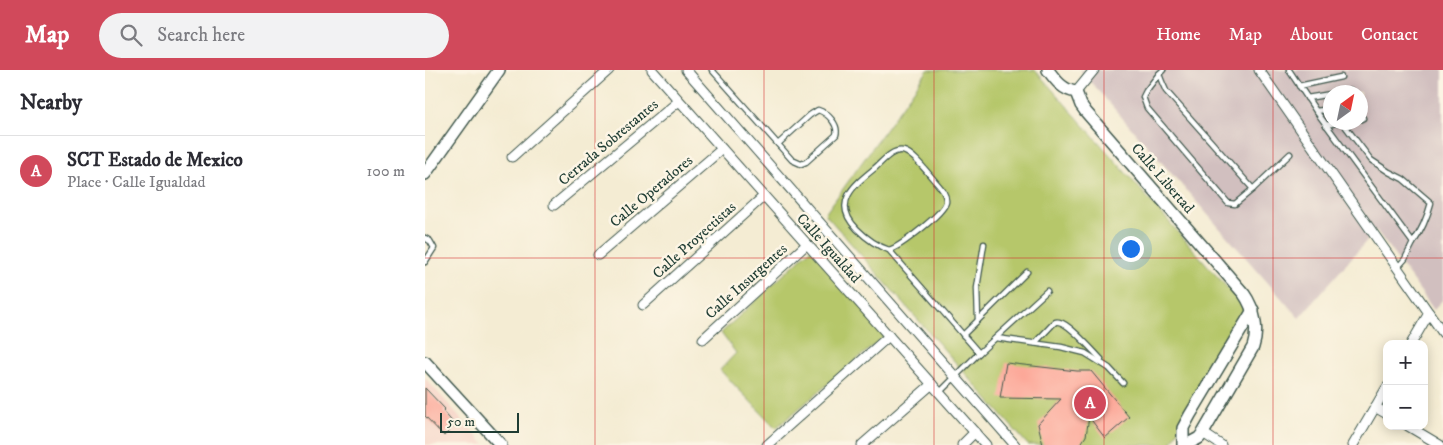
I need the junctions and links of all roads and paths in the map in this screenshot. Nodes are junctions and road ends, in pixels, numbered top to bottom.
1 (609, 70) edge
2 (651, 70) edge
3 (686, 70) edge
4 (712, 70) edge
5 (1049, 70) edge
6 (1094, 70) edge
7 (1259, 70) edge
8 (1289, 70) edge
9 (1296, 70) edge
10 (494, 72) edge
11 (1161, 72) edge
12 (1341, 77) dead end
13 (1299, 86) junction
14 (1076, 92) junction
15 (1323, 95) edge
16 (1307, 98) junction
17 (679, 101) junction
18 (1323, 110) edge
19 (1316, 111) junction
20 (1323, 121) edge
21 (1330, 130) edge
22 (1347, 130) edge
23 (778, 144) junction
24 (722, 149) junction
25 (1290, 154) dead end
26 (512, 157) dead end
27 (425, 174) edge
28 (1253, 189) junction
29 (764, 196) junction
30 (554, 205) dead end
31 (425, 238) edge
32 (1413, 243) junction
33 (807, 244) junction
34 (984, 244) dead end
35 (889, 250) junction
36 (598, 255) dead end
37 (425, 262) edge
38 (1397, 268) junction
39 (1027, 272) dead end
40 (1047, 291) dead end
41 (643, 305) dead end
42 (1253, 310) junction
43 (1429, 313) junction
44 (978, 320) junction
45 (1443, 333) edge
46 (963, 335) junction
47 (889, 336) junction
48 (996, 338) junction
49 (703, 339) dead end
50 (1413, 340) edge
51 (1035, 344) junction
52 (979, 353) junction
53 (425, 362) edge
54 (1109, 368) junction
55 (955, 377) junction
56 (1123, 383) dead end
57 (932, 384) junction
58 (940, 392) junction
59 (1383, 394) edge
60 (1375, 408) junction
61 (1383, 412) edge
62 (1415, 430) edge
63 (975, 432) junction
64 (1203, 432) junction
65 (501, 445) edge
66 (767, 445) edge
67 (862, 445) edge
68 (961, 445) edge
69 (987, 445) edge
70 (1015, 445) edge
71 (1184, 445) edge
72 (1221, 445) edge
73 (1353, 445) edge
74 (1440, 445) edge

1 - 26 street
2 - 17 street, Calle Igualdad
3 - 55 street, Calle Igualdad
4 - 23 lane
5 - 14 main road, Calle Libertad
6 - 14 street
7 - 38 street
8 - 9 lane
8 - 13 lane
10 - 27 main road
11 - 28 lane
11 - 28 lane
12 - 13 lane
13 - 16 lane
14 - 42 main road, Calle Libertad
15 - 16 lane
16 - 19 lane
17 - 24 street, Calle Igualdad
17 - 30 street, Cerrada Sobrestantes
18 - 19 lane
19 - 20 lane
21 - 32 lane
22 - 32 lane
23 - 23 lane
24 - 29 street, Calle Igualdad
24 - 36 street, Calle Operadores
25 - 28 lane
29 - 33 street, Calle Igualdad
29 - 41 street, Calle Proyectistas
31 - 37 lane
32 - 38 lane
33 - 47 street, Calle Igualdad
33 - 49 street, Calle Insurgentes
34 - 44 lane
35 - 35 lane
35 - 46 lane
38 - 43 street
39 - 44 lane
40 - 48 lane
42 - 64 main road, Calle Libertad
42 - 71 main road, Calle Libertad
43 - 45 street
43 - 50 street
44 - 46 lane
46 - 52 lane
47 - 57 street, Calle Igualdad
47 - 66 street
48 - 51 lane
48 - 52 lane
51 - 54 lane
51 - 54 lane
52 - 55 lane
53 - 65 main road
54 - 56 lane
55 - 58 lane
55 - 70 street, Calle Igualdad
57 - 58 street, Calle Igualdad
57 - 67 street
58 - 63 street, Calle Igualdad
59 - 60 street
60 - 61 street
60 - 73 street
62 - 74 street
63 - 68 street
63 - 69 street, Calle Igualdad
64 - 71 main road, Calle Libertad
64 - 72 street

